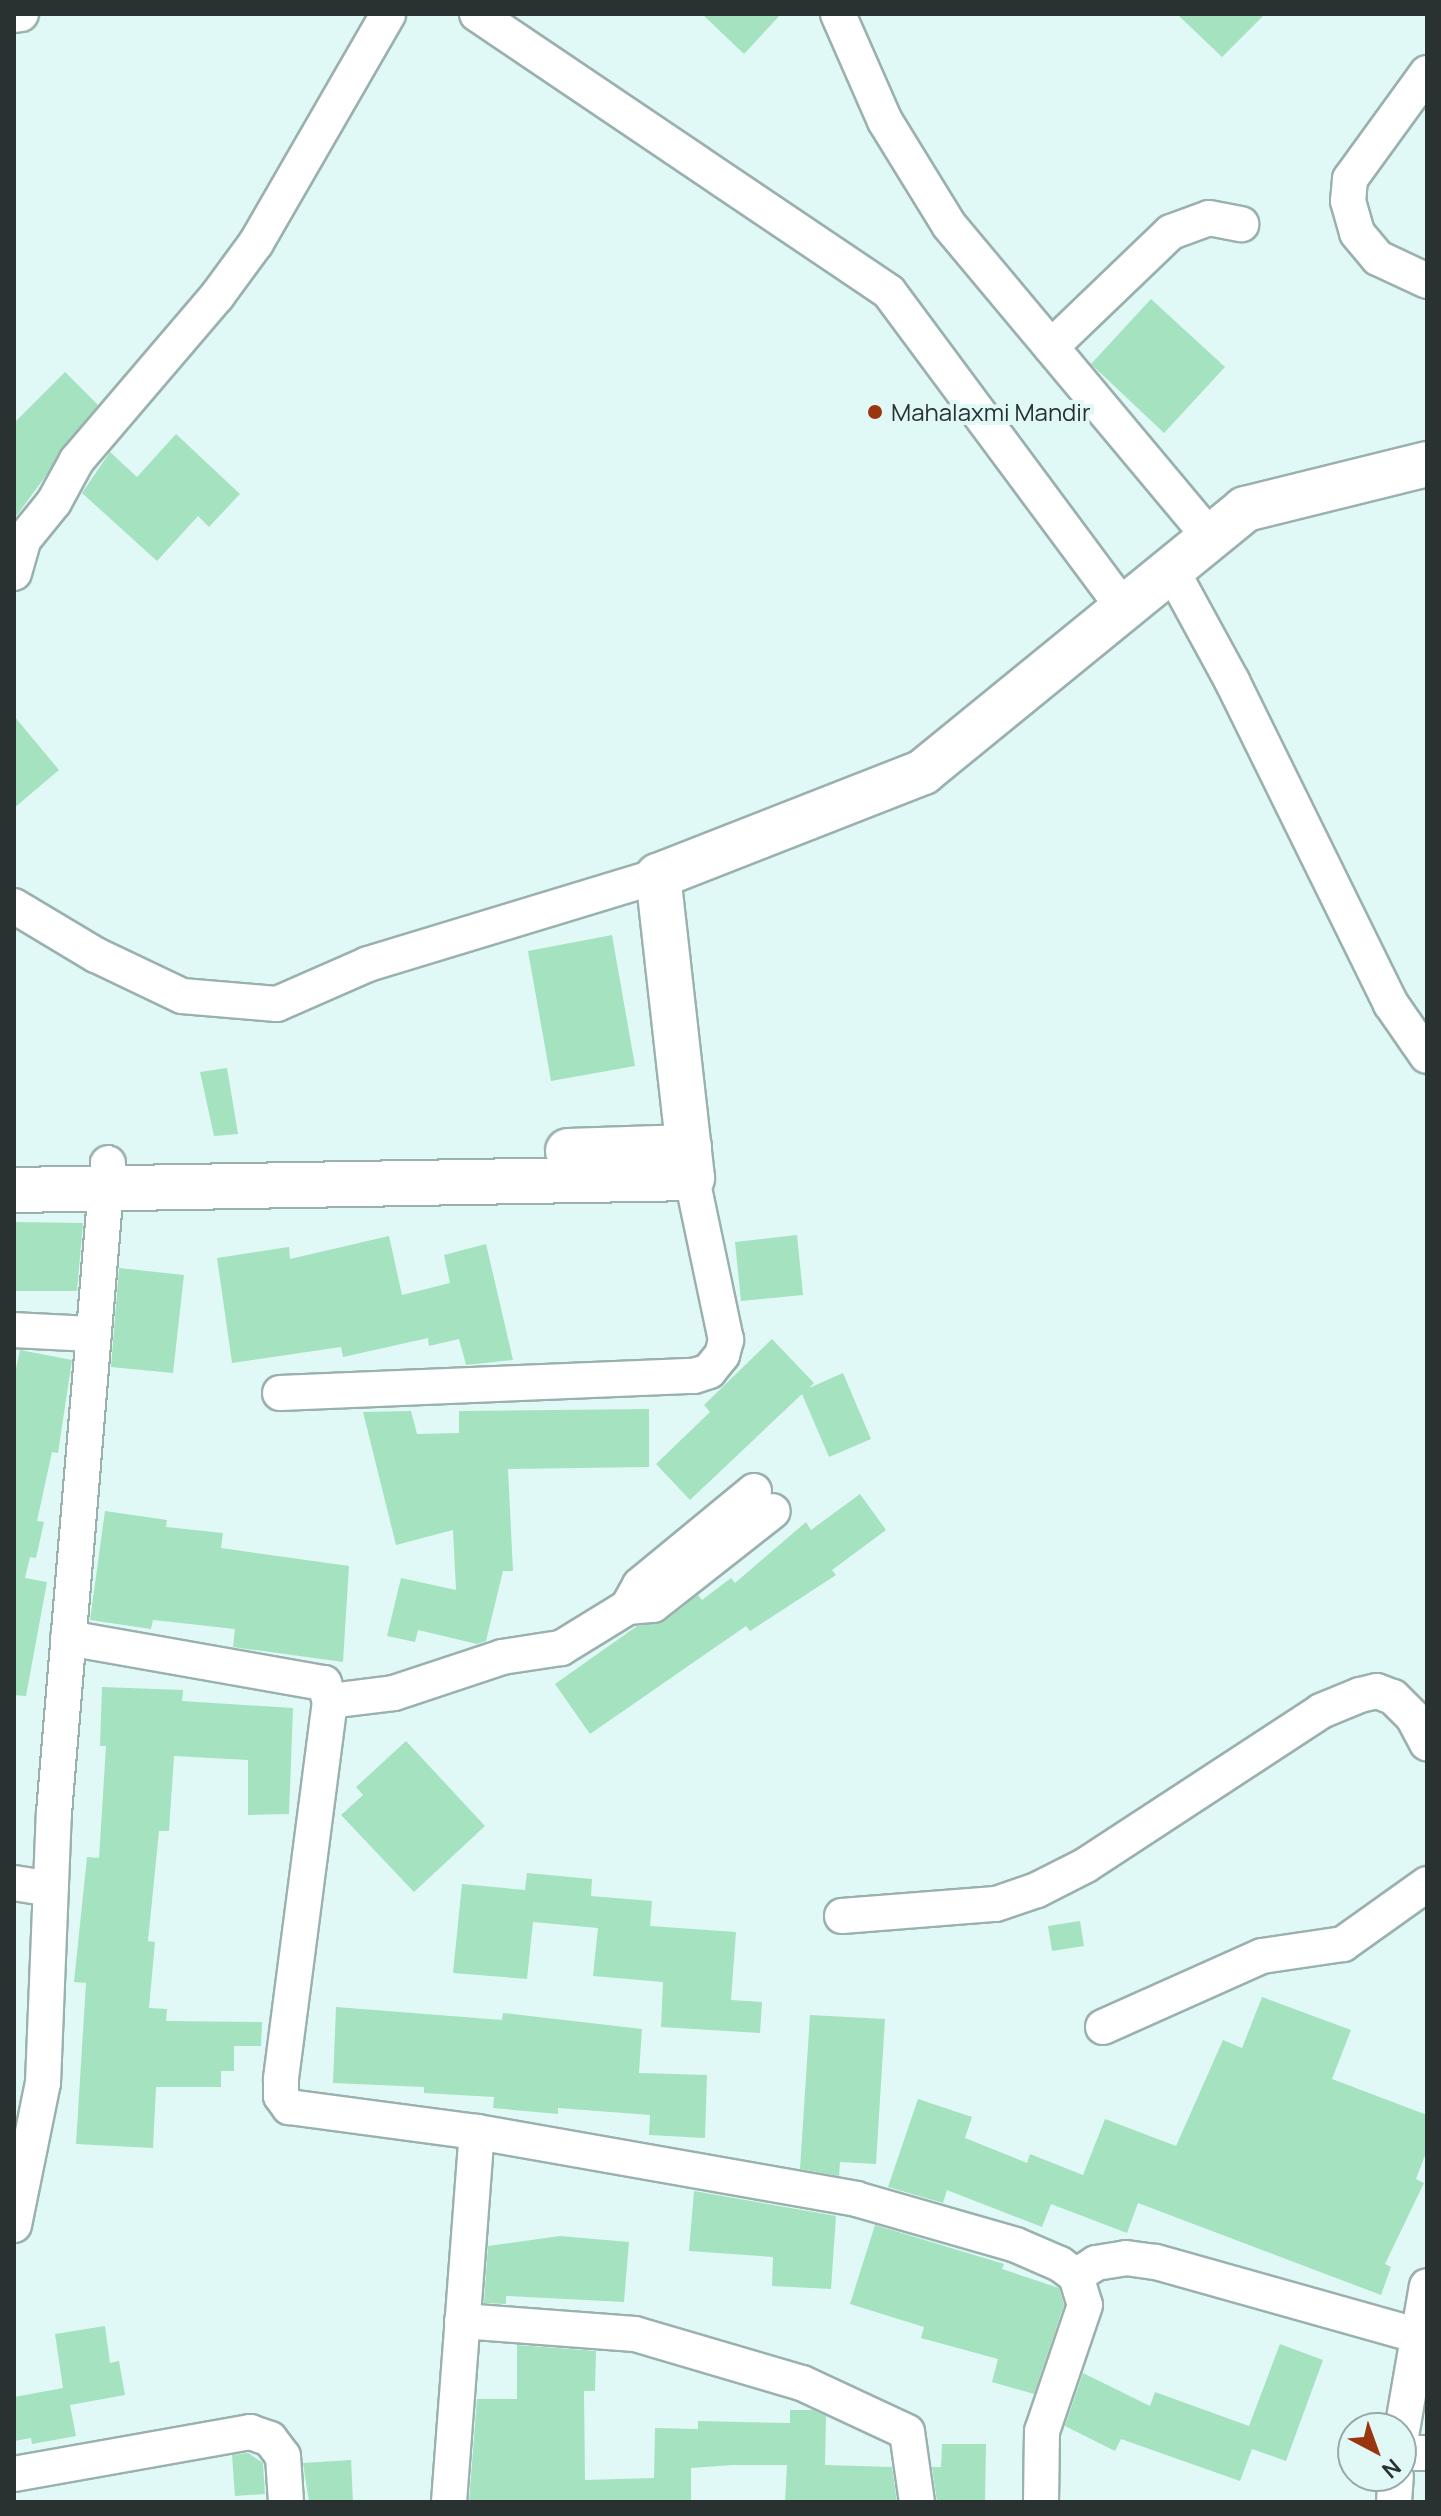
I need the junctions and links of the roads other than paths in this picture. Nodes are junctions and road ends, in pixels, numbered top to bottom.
1 (21, 14) edge
2 (388, 14) edge
3 (477, 14) edge
4 (838, 14) edge
5 (14, 15) edge
6 (1427, 73) edge
7 (1241, 224) dead end
8 (1427, 281) edge
9 (1051, 347) junction
10 (1427, 464) edge
11 (1210, 537) junction
12 (1171, 569) junction
13 (14, 573) edge
14 (1124, 608) junction
15 (658, 876) junction
16 (14, 906) edge
17 (1427, 1056) edge
18 (690, 1162) junction
19 (14, 1165) edge
20 (107, 1177) junction
21 (14, 1190) edge
22 (14, 1330) edge
23 (94, 1334) junction
24 (280, 1393) dead end
25 (763, 1501) dead end
26 (68, 1638) junction
27 (330, 1701) junction
28 (1427, 1743) edge
29 (14, 1883) edge
30 (1427, 1884) edge
31 (51, 1889) junction
32 (842, 1916) dead end
33 (1103, 2027) dead end
34 (477, 2132) junction
35 (14, 2225) edge
36 (1076, 2276) junction
37 (1427, 2286) edge
38 (462, 2321) junction
39 (1415, 2335) junction
40 (1404, 2412) edge
41 (14, 2474) edge
42 (286, 2502) edge
43 (449, 2502) edge
44 (917, 2502) edge
45 (1041, 2502) edge

1 - 5 street
2 - 13 street
3 - 14 street
4 - 9 street
6 - 8 street
7 - 9 street
9 - 11 street
10 - 11 street
11 - 12 street
12 - 14 street
12 - 17 street
14 - 15 street
15 - 16 street
15 - 18 street
18 - 20 street
18 - 24 street
19 - 20 street
20 - 21 street
20 - 23 street
22 - 23 street
23 - 26 street
25 - 27 street
26 - 27 street
26 - 31 street
27 - 34 street
28 - 32 street
29 - 31 street
30 - 33 street
31 - 35 street
34 - 36 street
34 - 38 street
36 - 39 street
36 - 45 street
37 - 39 street
38 - 43 street
38 - 44 street
39 - 40 street
41 - 42 street

